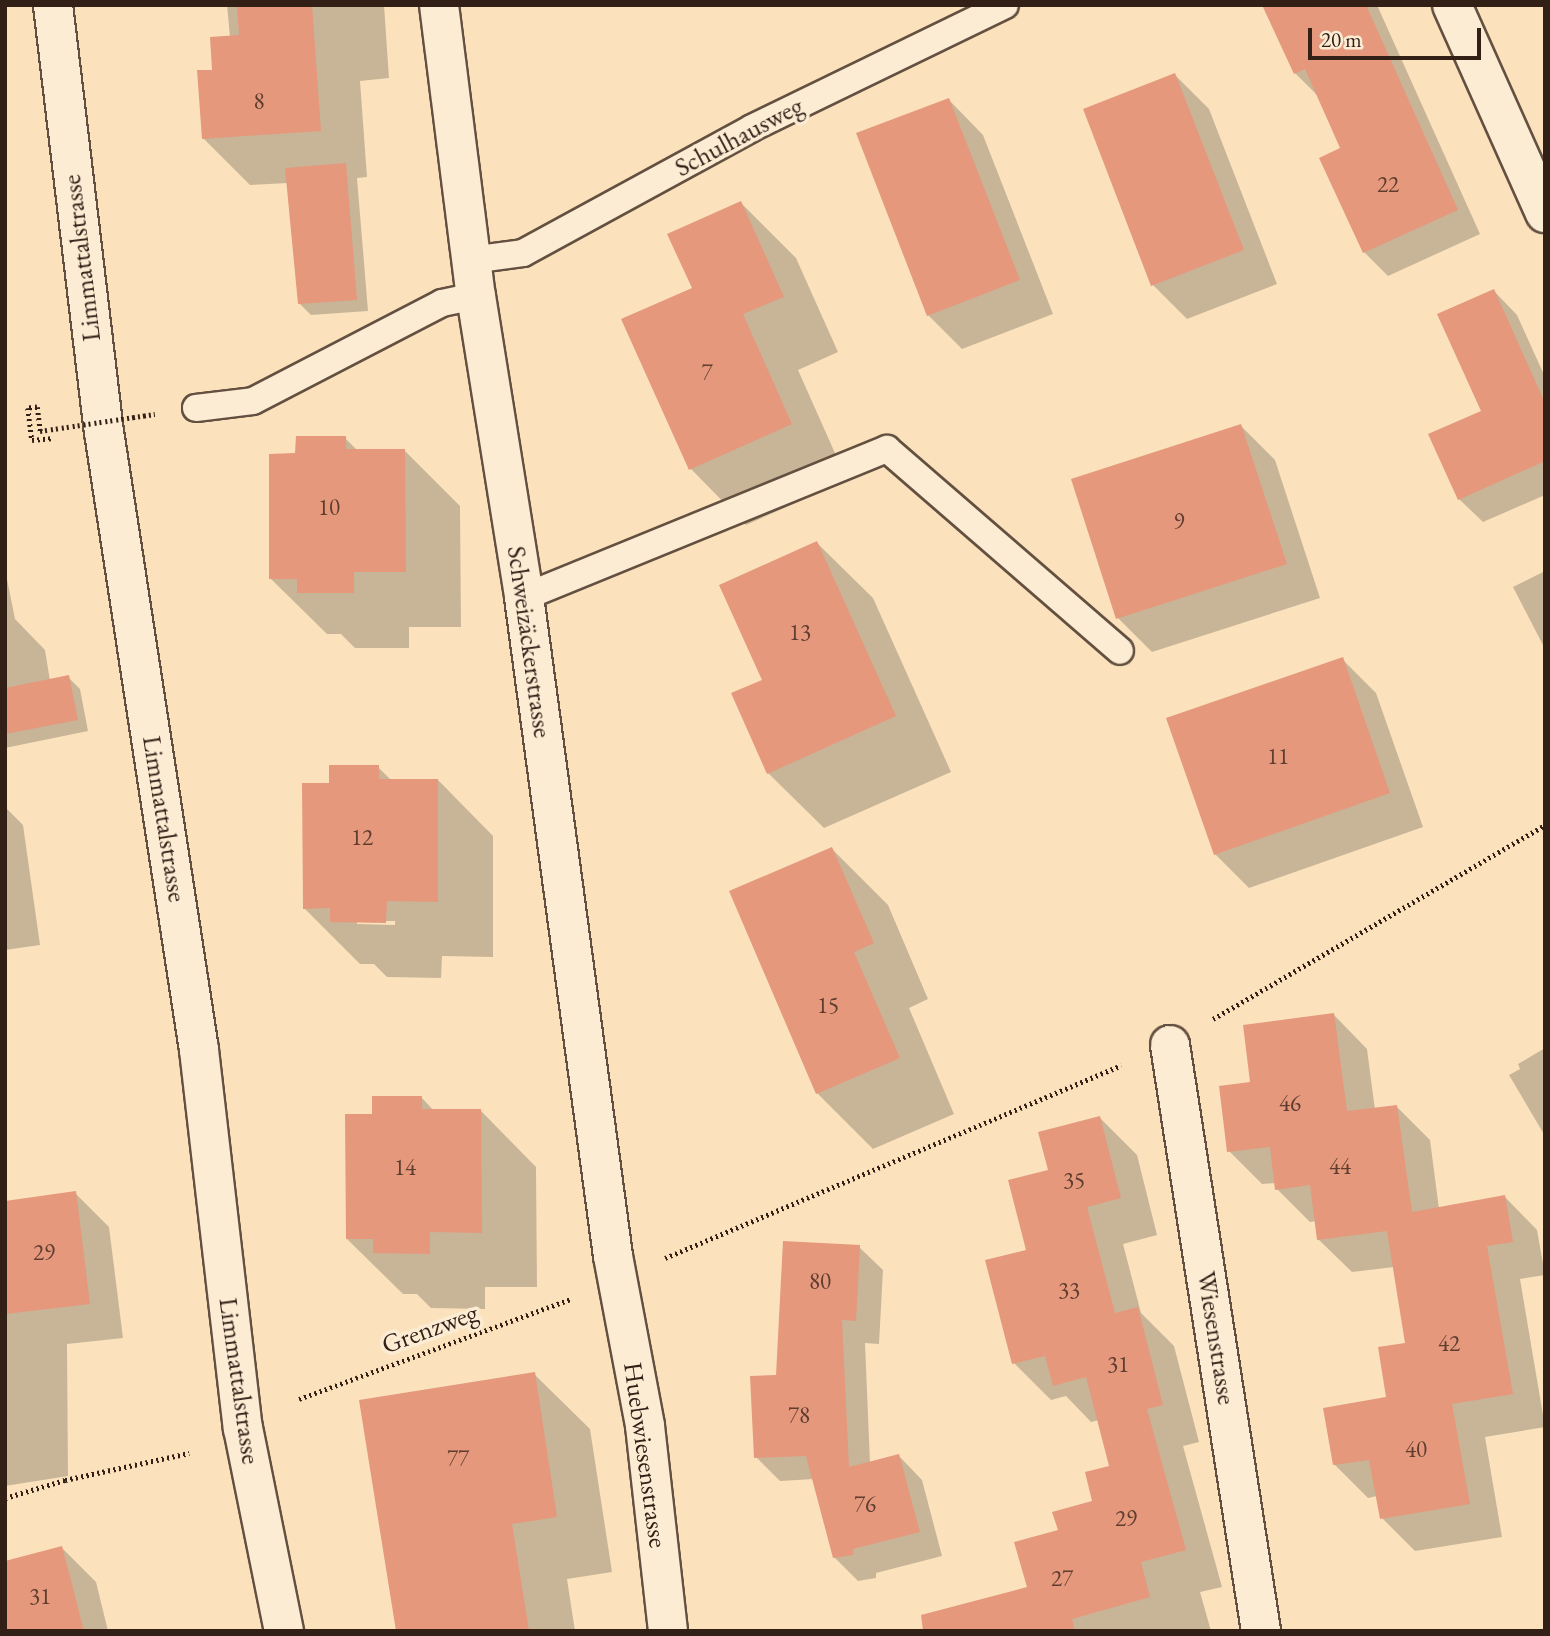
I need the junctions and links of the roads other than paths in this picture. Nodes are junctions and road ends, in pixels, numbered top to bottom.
1 (53, 5) edge
2 (439, 5) edge
3 (1005, 5) edge
4 (1452, 5) edge
5 (1545, 213) edge
6 (473, 278) junction
7 (196, 408) dead end
8 (524, 597) junction
9 (1120, 652) dead end
10 (1170, 1045) dead end
11 (617, 1279) joint
12 (284, 1631) edge
13 (668, 1631) edge
14 (1261, 1631) edge

1 - 12 street, Limmattalstrasse
2 - 6 street, Schweizäckerstrasse
3 - 6 lane, Schulhausweg
4 - 5 street
6 - 7 lane, Schulhausweg
6 - 8 street, Schweizäckerstrasse
8 - 9 lane
8 - 11 street, Schweizäckerstrasse
10 - 14 street, Wiesenstrasse
11 - 13 street, Huebwiesenstrasse

